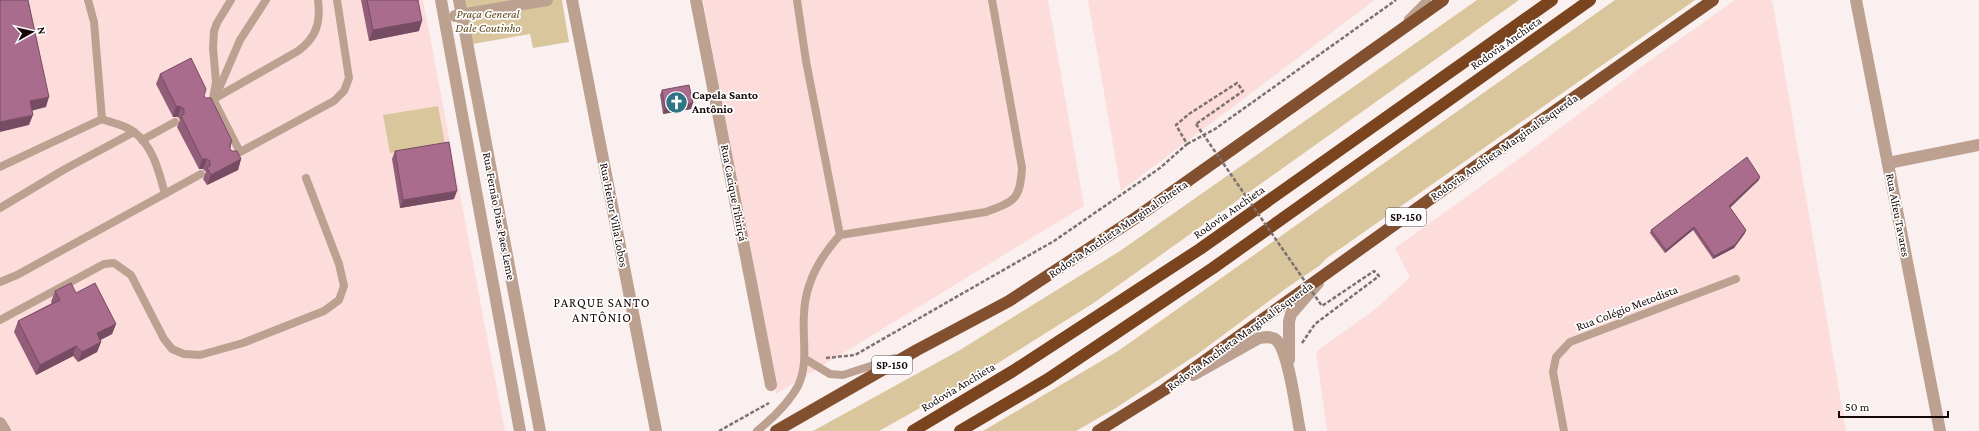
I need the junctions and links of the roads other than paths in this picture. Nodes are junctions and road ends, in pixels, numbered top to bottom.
1 (88, 0) edge
2 (231, 0) edge
3 (266, 0) edge
4 (318, 0) edge
5 (337, 0) edge
6 (441, 0) edge
7 (459, 0) edge
8 (547, 0) edge
9 (572, 0) edge
10 (696, 0) edge
11 (797, 0) edge
12 (992, 0) edge
13 (1427, 0) edge
14 (1443, 0) edge
15 (1552, 0) edge
16 (1590, 0) edge
17 (1714, 0) edge
18 (1856, 0) edge
19 (462, 15) junction
20 (444, 18) junction
21 (1390, 38) junction
22 (213, 99) junction
23 (204, 104) edge
24 (102, 119) junction
25 (175, 122) dead end
26 (134, 132) junction
27 (142, 140) junction
28 (1979, 145) edge
29 (240, 152) junction
30 (231, 157) edge
31 (1888, 163) junction
32 (0, 167) edge
33 (201, 174) dead end
34 (306, 178) dead end
35 (165, 194) junction
36 (0, 208) edge
37 (840, 235) junction
38 (1331, 270) junction
39 (1736, 279) dead end
40 (0, 282) edge
41 (0, 320) edge
42 (917, 350) junction
43 (805, 359) junction
44 (1288, 369) junction
45 (771, 385) dead end
46 (1164, 390) junction
47 (0, 423) edge
48 (5, 431) edge
49 (520, 431) edge
50 (540, 431) edge
51 (656, 431) edge
52 (757, 431) edge
53 (776, 431) edge
54 (913, 431) edge
55 (960, 431) edge
56 (1098, 431) edge
57 (1300, 431) edge
58 (1564, 431) edge
59 (1940, 431) edge

1 - 24 lane
2 - 22 lane
3 - 22 lane
4 - 22 lane
5 - 29 lane
6 - 20 street, Rua Fernão Dias Paes Leme
7 - 19 street, Rua Fernão Dias Paes Leme
8 - 19 street
9 - 51 street, Rua Heitor Villa Lobos
10 - 45 street, Rua Cacique Tibiriçá
11 - 37 lane
12 - 37 lane
13 - 21 lane
14 - 21 highway, Rodovia Anchieta Marginal Direita / SP-150
15 - 54 highway, Rodovia Anchieta
16 - 55 highway, Rodovia Anchieta
17 - 38 highway, Rodovia Anchieta Marginal Esquerda / SP-150
18 - 31 street, Rua Alfeu Tavares
19 - 20 street
19 - 50 street, Rua Fernão Dias Paes Leme
20 - 49 street, Rua Fernão Dias Paes Leme
21 - 42 highway, Rodovia Anchieta Marginal Direita / SP-150
22 - 23 lane
22 - 29 lane
24 - 26 lane
24 - 32 lane
25 - 27 lane
26 - 27 lane
26 - 36 lane
27 - 35 lane
28 - 31 street
29 - 30 lane
31 - 59 street, Rua Alfeu Tavares
33 - 35 lane
34 - 41 lane
35 - 40 lane
37 - 43 lane
38 - 44 street
38 - 46 highway, Rodovia Anchieta Marginal Esquerda / SP-150
39 - 58 lane, Rua Colégio Metodista
42 - 43 lane
42 - 53 highway, Rodovia Anchieta Marginal Direita / SP-150
43 - 52 lane
44 - 46 street
44 - 57 street
46 - 56 highway, Rodovia Anchieta Marginal Esquerda / SP-150
47 - 48 street

